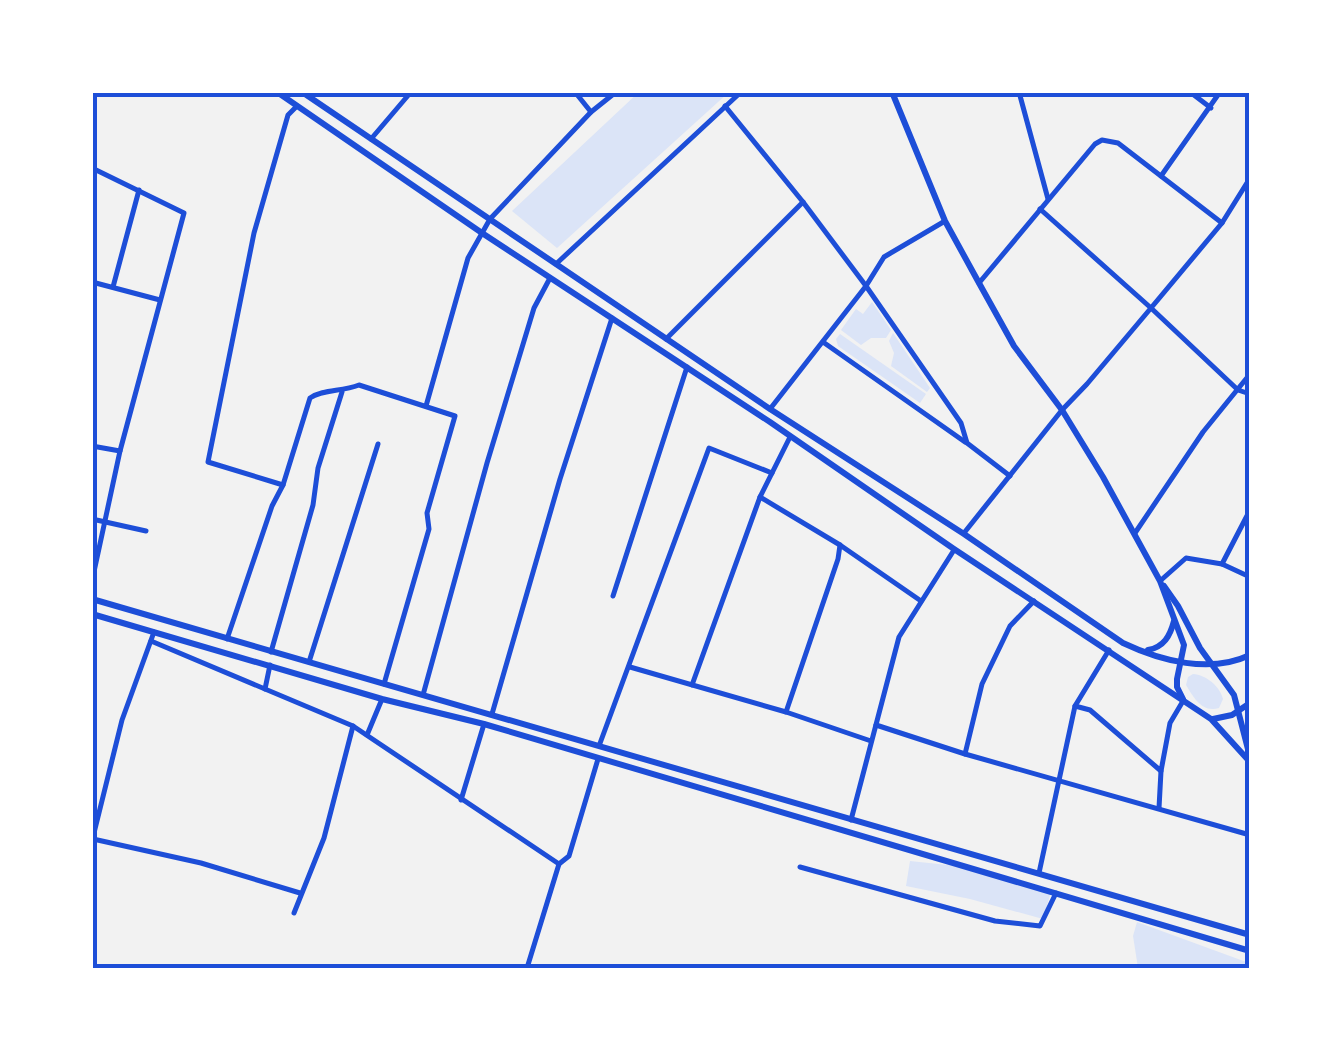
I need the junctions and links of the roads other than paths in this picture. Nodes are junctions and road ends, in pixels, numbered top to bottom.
1 (277, 92) edge
2 (302, 92) edge
3 (411, 92) edge
4 (575, 92) edge
5 (616, 92) edge
6 (741, 92) edge
7 (892, 92) edge
8 (1019, 92) edge
9 (1190, 92) edge
10 (1220, 92) edge
11 (297, 106) junction
12 (724, 106) junction
13 (1210, 108) junction
14 (591, 112) junction
15 (370, 138) junction
16 (92, 168) edge
17 (1161, 176) junction
18 (1250, 178) edge
19 (138, 190) junction
20 (1048, 199) junction
21 (803, 202) junction
22 (1040, 209) junction
23 (490, 219) junction
24 (945, 221) junction
25 (1222, 223) junction
26 (482, 233) junction
27 (556, 264) junction
28 (551, 277) junction
29 (92, 282) edge
30 (979, 284) junction
31 (866, 286) junction
32 (113, 287) junction
33 (160, 300) junction
34 (1151, 308) junction
35 (612, 318) junction
36 (666, 339) junction
37 (823, 342) junction
38 (687, 367) junction
39 (1250, 374) edge
40 (1238, 390) junction
41 (342, 392) junction
42 (1250, 394) edge
43 (426, 406) junction
44 (770, 409) junction
45 (1062, 410) junction
46 (791, 436) junction
47 (968, 443) junction
48 (378, 444) dead end
49 (92, 446) edge
50 (120, 451) junction
51 (772, 473) junction
52 (1010, 476) junction
53 (283, 485) junction
54 (760, 497) junction
55 (1250, 510) edge
56 (92, 519) edge
57 (106, 522) junction
58 (146, 531) dead end
59 (1135, 532) junction
60 (964, 534) junction
61 (840, 546) junction
62 (954, 549) junction
63 (1222, 564) junction
64 (1250, 577) edge
65 (92, 581) edge
66 (1160, 581) junction
67 (613, 596) dead end
68 (92, 599) edge
69 (920, 601) junction
70 (1034, 601) junction
71 (93, 616) edge
72 (1174, 620) junction
73 (153, 636) junction
74 (227, 639) junction
75 (1109, 650) junction
76 (271, 652) junction
77 (1142, 652) junction
78 (1250, 655) edge
79 (310, 662) junction
80 (1182, 662) junction
81 (270, 664) junction
82 (1211, 664) junction
83 (629, 666) junction
84 (384, 684) junction
85 (692, 685) junction
86 (265, 689) junction
87 (424, 695) junction
88 (382, 699) junction
89 (1184, 701) junction
90 (1250, 703) edge
91 (1074, 706) junction
92 (786, 712) junction
93 (1239, 712) junction
94 (492, 714) junction
95 (1250, 718) edge
96 (1211, 719) junction
97 (484, 724) junction
98 (876, 725) junction
99 (353, 726) junction
100 (367, 735) junction
101 (870, 741) junction
102 (599, 746) junction
103 (965, 754) junction
104 (598, 759) junction
105 (1250, 759) edge
106 (1161, 771) junction
107 (1058, 781) junction
108 (460, 800) junction
109 (1158, 808) junction
110 (850, 820) junction
111 (845, 832) junction
112 (1250, 835) edge
113 (93, 840) edge
114 (559, 864) junction
115 (800, 867) dead end
116 (1038, 874) junction
117 (300, 893) junction
118 (1056, 893) junction
119 (294, 913) dead end
120 (1250, 936) edge
121 (1250, 950) edge
122 (527, 968) edge

1 - 11 street
2 - 15 street
3 - 15 street
4 - 14 street
5 - 14 street
6 - 12 street
7 - 24 street
8 - 20 street
9 - 13 street
10 - 13 street
11 - 26 street
11 - 53 street
12 - 21 street
12 - 27 street
13 - 17 street
14 - 23 street
15 - 23 street
16 - 19 street
17 - 20 street
17 - 25 street
18 - 25 street
19 - 32 street
19 - 33 street
20 - 22 street
21 - 31 street
21 - 36 street
22 - 30 street
22 - 34 street
23 - 26 street
23 - 27 street
24 - 30 street
24 - 31 street
25 - 34 street
26 - 28 street
26 - 43 street
27 - 36 street
28 - 35 street
28 - 87 street
29 - 32 street
30 - 45 street
31 - 37 street
31 - 47 street
32 - 33 street
33 - 50 street
34 - 40 street
34 - 45 street
35 - 38 street
35 - 94 street
36 - 44 street
37 - 44 street
37 - 47 street
38 - 46 street
38 - 67 street
39 - 40 street
40 - 42 street
40 - 59 street
41 - 43 street
41 - 53 street
41 - 76 street
43 - 84 street
44 - 60 street
45 - 52 street
45 - 59 street
46 - 51 street
46 - 62 street
47 - 52 street
48 - 79 street
49 - 50 street
50 - 57 street
51 - 54 street
51 - 83 street
52 - 60 street
53 - 74 street
54 - 61 street
54 - 85 street
55 - 63 street
56 - 57 street
57 - 58 street
57 - 65 street
59 - 66 street
60 - 77 street
61 - 69 street
61 - 92 street
62 - 69 street
62 - 70 street
63 - 64 street
63 - 66 street
66 - 72 street
66 - 82 street
68 - 74 street
69 - 98 street
70 - 75 street
70 - 103 street
71 - 73 street
72 - 77 street
72 - 80 street
73 - 81 street
73 - 86 street
73 - 113 street
74 - 76 street
75 - 89 street
75 - 91 street
76 - 79 street
77 - 80 street
78 - 82 street
79 - 84 street
80 - 82 street
80 - 89 street
81 - 86 street
81 - 88 street
82 - 93 street
83 - 85 street
83 - 102 street
84 - 87 street
85 - 92 street
86 - 99 street
87 - 94 street
88 - 97 street
88 - 100 street
89 - 96 street
89 - 106 street
90 - 93 street
91 - 106 street
91 - 107 street
92 - 101 street
93 - 95 street
93 - 96 street
93 - 105 street
94 - 102 street
96 - 105 street
97 - 104 street
97 - 108 street
98 - 101 street
98 - 103 street
99 - 100 street
99 - 117 street
100 - 108 street
101 - 110 street
102 - 110 street
103 - 107 street
104 - 111 street
104 - 114 street
106 - 109 street
107 - 109 street
107 - 116 street
108 - 114 street
109 - 112 street
110 - 111 street
110 - 116 street
111 - 118 street
113 - 117 street
114 - 122 street
115 - 118 street
116 - 120 street
117 - 119 street
118 - 121 street

